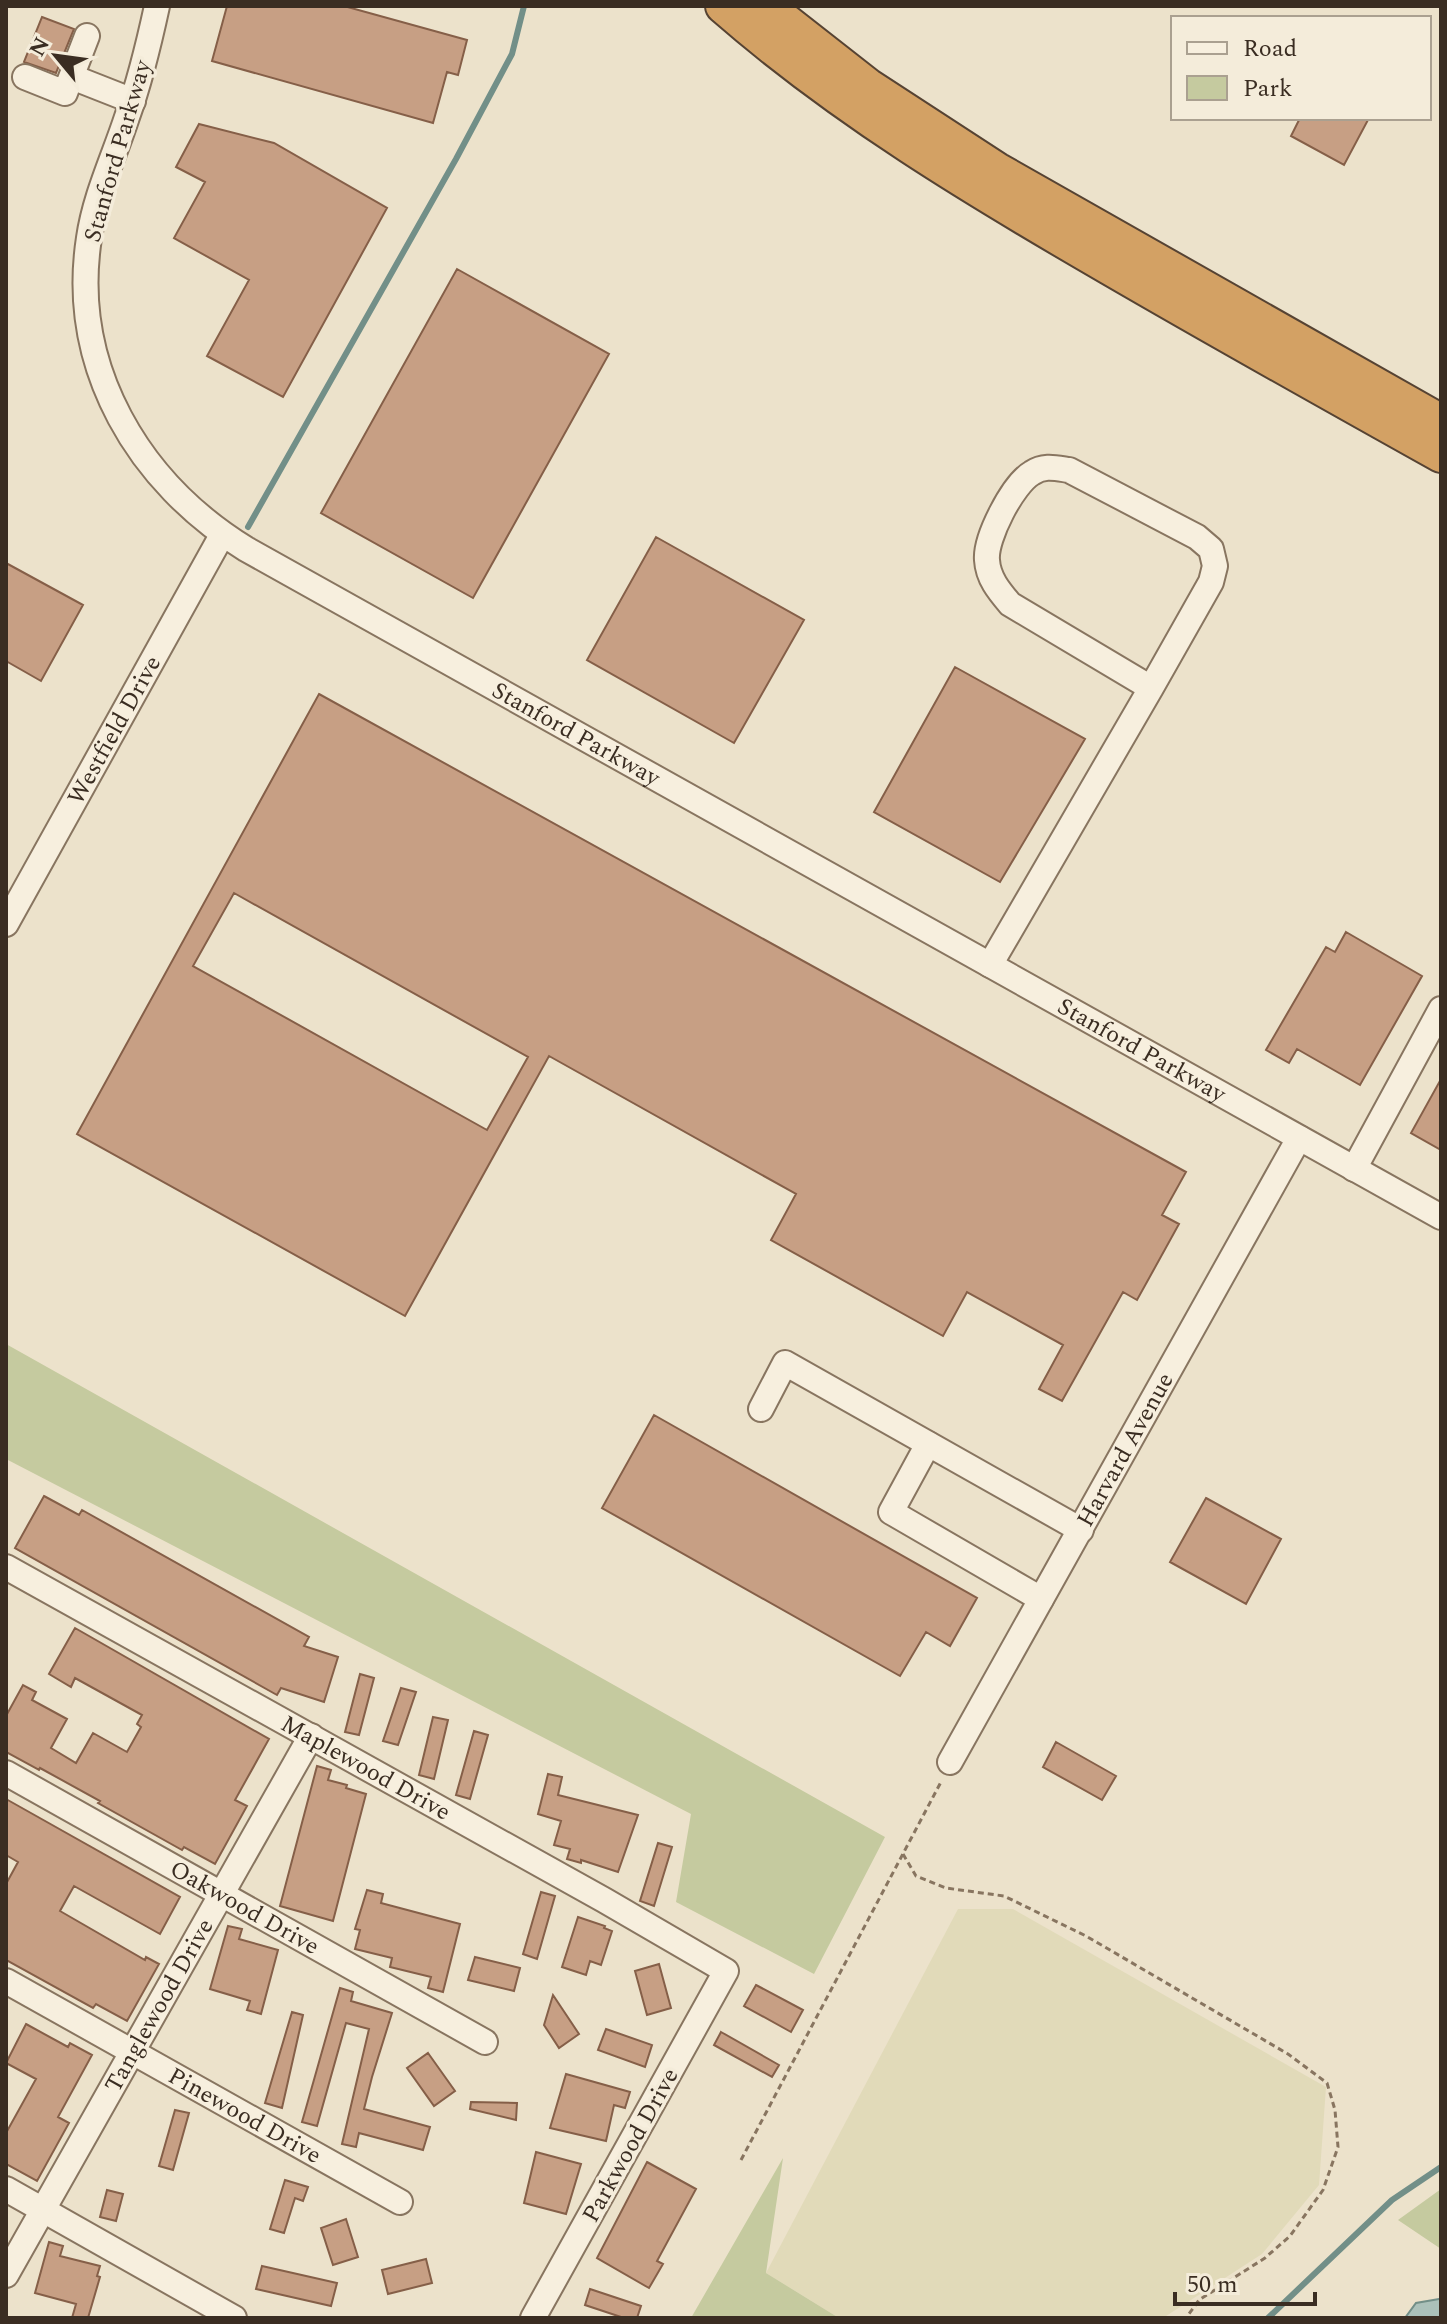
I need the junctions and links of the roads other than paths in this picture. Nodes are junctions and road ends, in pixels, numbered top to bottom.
1 (157, 6) edge
2 (723, 6) edge
3 (766, 6) edge
4 (87, 36) dead end
5 (25, 77) dead end
6 (72, 77) junction
7 (133, 101) junction
8 (1441, 422) edge
9 (1441, 455) edge
10 (222, 535) junction
11 (1151, 688) junction
12 (6, 924) edge
13 (990, 965) junction
14 (1441, 1009) edge
15 (1299, 1138) junction
16 (1354, 1169) junction
17 (1441, 1217) edge
18 (761, 1409) dead end
19 (928, 1444) junction
20 (1081, 1530) junction
21 (6, 1567) edge
22 (1041, 1599) junction
23 (311, 1736) junction
24 (950, 1762) road end
25 (6, 1773) edge
26 (221, 1894) junction
27 (726, 1971) joint
28 (6, 1981) edge
29 (485, 2042) dead end
30 (132, 2052) junction
31 (6, 2189) edge
32 (400, 2202) dead end
33 (43, 2210) junction
34 (6, 2275) edge
35 (234, 2318) edge
36 (533, 2318) edge

1 - 7 street, Stanford Parkway
2 - 9 highway
3 - 8 highway
4 - 6 street
5 - 6 street
6 - 7 street
7 - 10 street, Stanford Parkway
10 - 12 street, Westfield Drive
10 - 13 street, Stanford Parkway
11 - 11 street
11 - 13 street
13 - 15 street, Stanford Parkway
14 - 16 street
15 - 16 street, Stanford Parkway
15 - 20 street, Harvard Avenue
16 - 17 street, Stanford Parkway
18 - 19 street
19 - 20 street
19 - 22 street
20 - 22 street, Harvard Avenue
21 - 23 street, Maplewood Drive
22 - 24 street, Harvard Avenue
23 - 26 street, Tanglewood Drive
23 - 27 street, Maplewood Drive
25 - 26 street, Oakwood Drive
26 - 29 street, Oakwood Drive
26 - 30 street, Tanglewood Drive
27 - 36 street, Parkwood Drive
28 - 30 street, Pinewood Drive
30 - 32 street, Pinewood Drive
30 - 33 street, Tanglewood Drive
31 - 33 street
33 - 34 street, Tanglewood Drive
33 - 35 street

